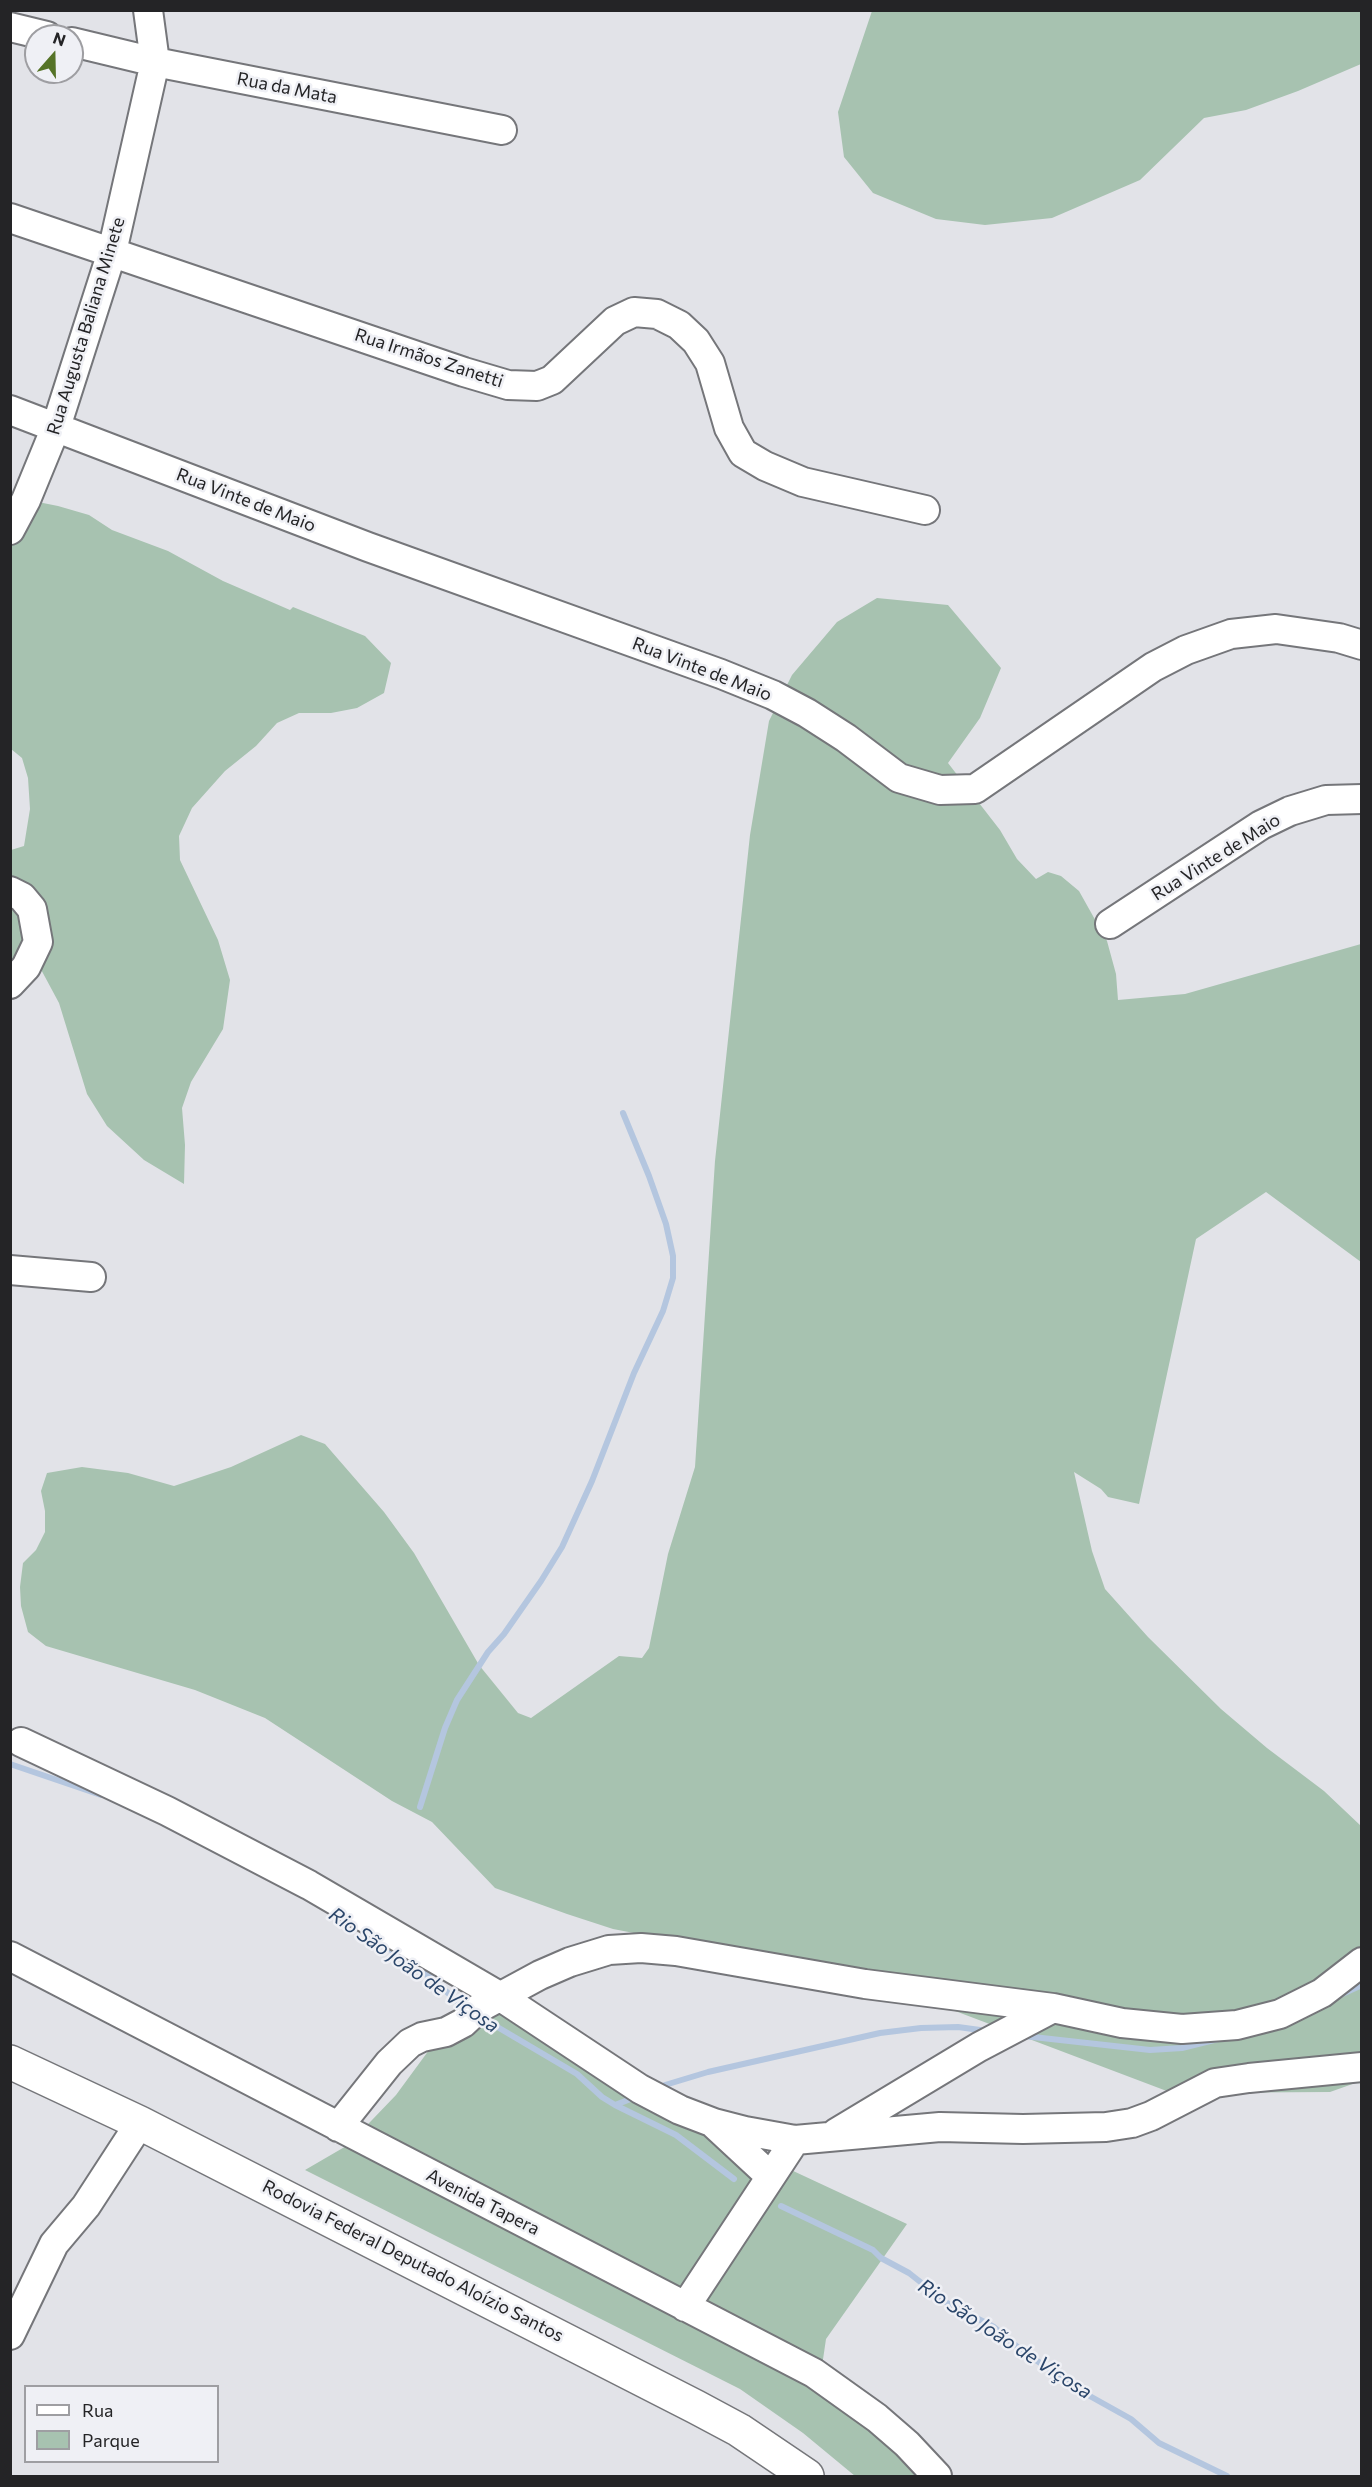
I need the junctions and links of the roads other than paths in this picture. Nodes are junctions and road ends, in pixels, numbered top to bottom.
1 (148, 10) edge
2 (84, 45) edge
3 (155, 62) junction
4 (502, 130) dead end
5 (10, 218) edge
6 (112, 252) junction
7 (10, 410) edge
8 (56, 427) junction
9 (925, 510) dead end
10 (10, 530) edge
11 (1362, 645) edge
12 (1362, 799) edge
13 (10, 891) edge
14 (1110, 924) dead end
15 (10, 984) edge
16 (10, 1270) edge
17 (91, 1277) dead end
18 (21, 1742) dead end
19 (10, 1956) edge
20 (1362, 1962) edge
21 (1053, 2008) junction
22 (481, 2009) junction
23 (10, 2062) edge
24 (1362, 2067) edge
25 (140, 2123) junction
26 (714, 2123) junction
27 (338, 2127) junction
28 (831, 2136) junction
29 (795, 2140) junction
30 (770, 2176) junction
31 (686, 2307) junction
32 (10, 2335) edge
33 (807, 2476) edge
34 (937, 2476) edge

1 - 3 street, Rua Augusta Baliana Minete
2 - 3 street, Rua da Mata
3 - 4 street, Rua da Mata
3 - 6 street, Rua Augusta Baliana Minete
5 - 6 street, Rua Irmãos Zanetti
6 - 8 street, Rua Augusta Baliana Minete
6 - 9 street, Rua Irmãos Zanetti
7 - 8 street, Rua Vinte de Maio
8 - 10 street, Rua Augusta Baliana Minete
8 - 11 street, Rua Vinte de Maio
12 - 14 street, Rua Vinte de Maio
13 - 15 street
16 - 17 street
18 - 22 street
19 - 27 street, Avenida Tapera
20 - 21 street
21 - 22 street
21 - 28 street
22 - 26 street
22 - 27 street
23 - 25 highway, Rodovia Federal Deputado Aloízio Santos
24 - 28 street
25 - 32 street
25 - 33 highway, Rodovia Federal Deputado Aloízio Santos
26 - 29 street
26 - 30 street
27 - 31 street, Avenida Tapera
28 - 29 street
29 - 30 street
30 - 31 street
31 - 34 street, Avenida Tapera

